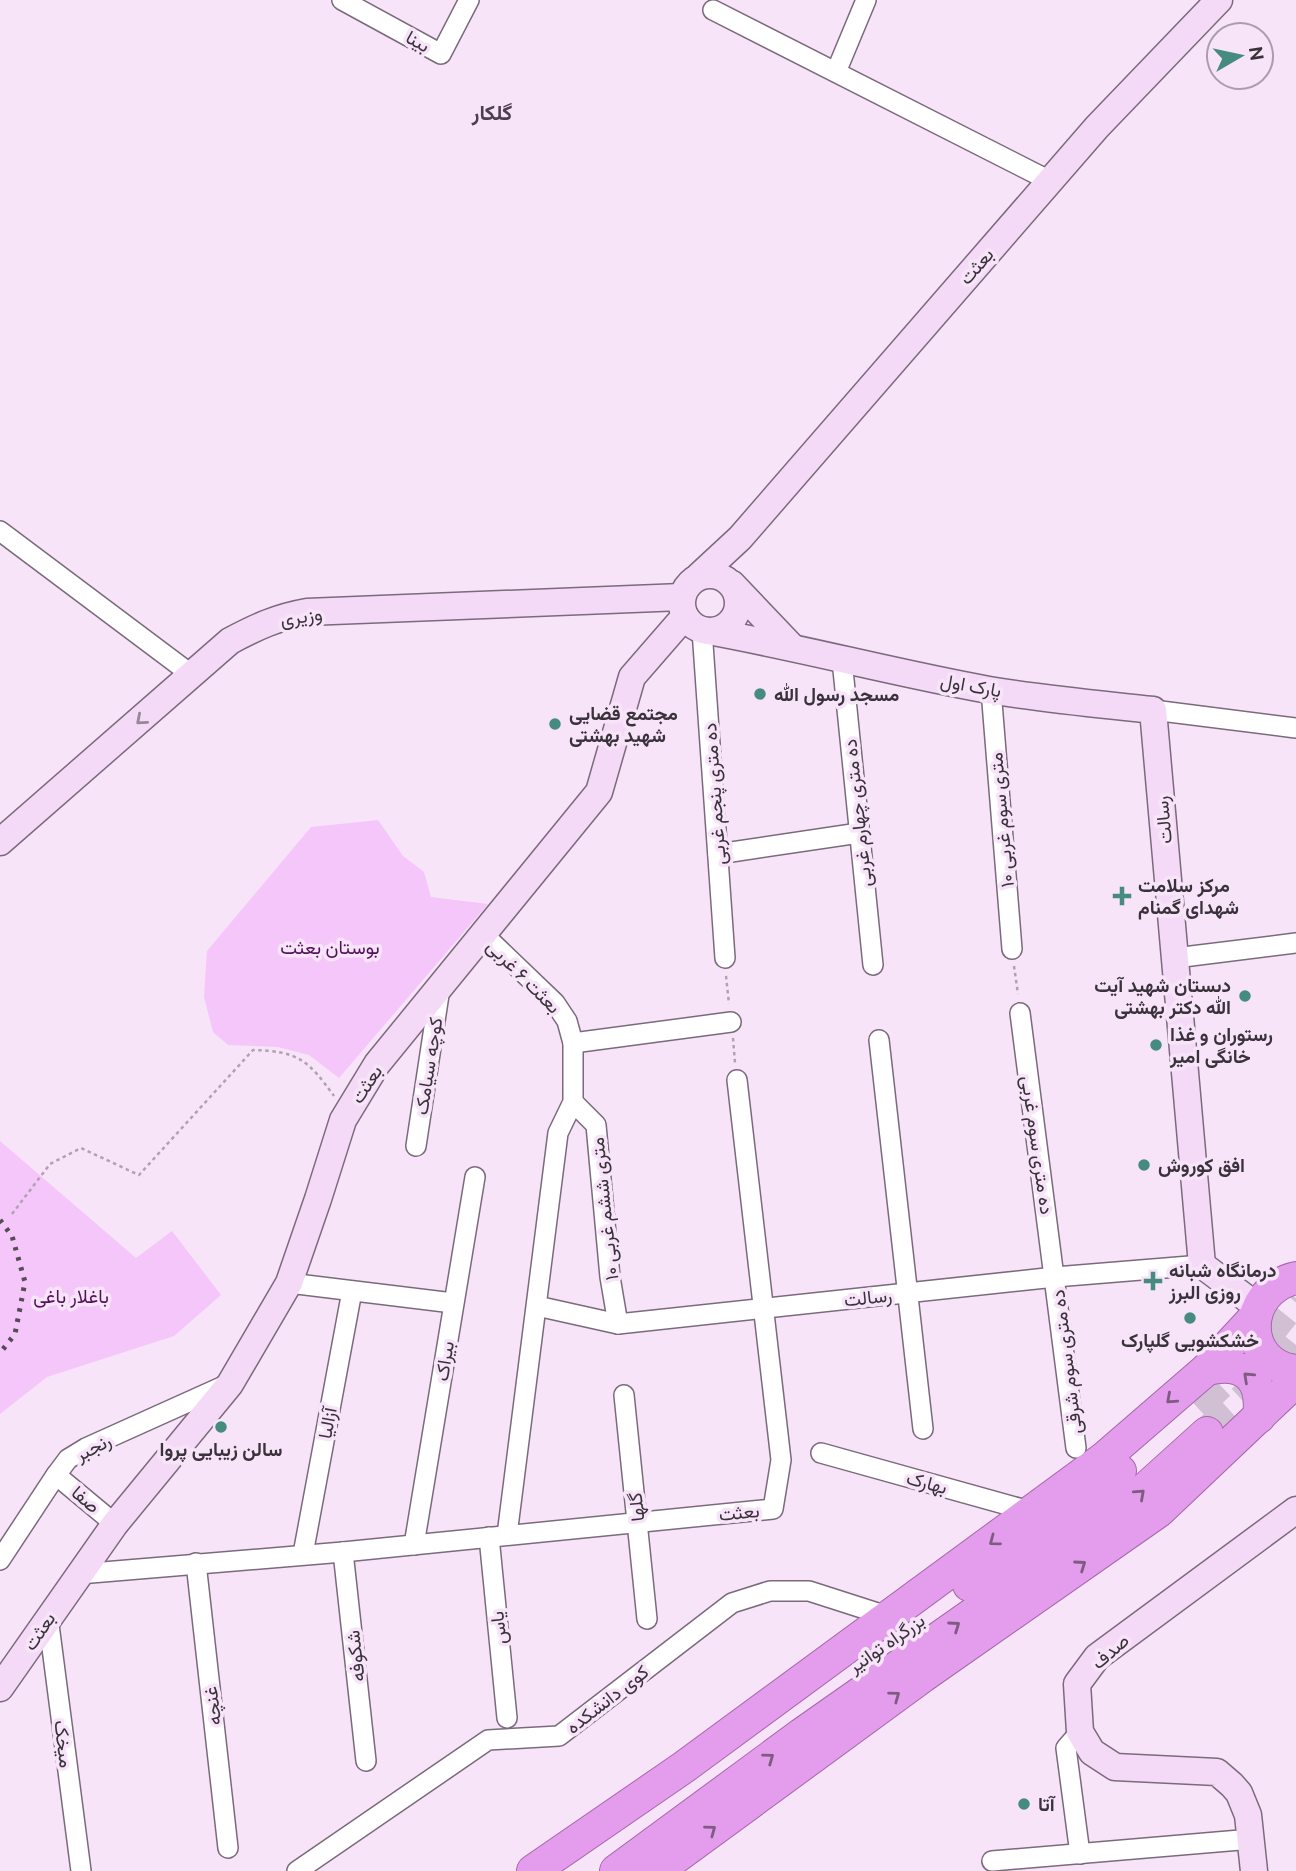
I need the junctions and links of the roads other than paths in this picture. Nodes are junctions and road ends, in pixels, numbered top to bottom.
1 (342, 0) edge
2 (470, 0) edge
3 (866, 0) edge
4 (1214, 3) edge
5 (713, 9) dead end
6 (836, 72) junction
7 (1049, 181) junction
8 (0, 531) edge
9 (740, 538) junction
10 (699, 576) junction
11 (732, 585) junction
12 (694, 618) junction
13 (791, 646) junction
14 (842, 660) junction
15 (192, 675) junction
16 (991, 690) junction
17 (1153, 710) junction
18 (1296, 728) edge
19 (859, 832) junction
20 (0, 842) edge
21 (718, 854) junction
22 (482, 933) junction
23 (1296, 943) edge
24 (1012, 949) road end
25 (725, 958) road end
26 (1175, 958) junction
27 (873, 965) dead end
28 (440, 986) junction
29 (1020, 1013) road end
30 (731, 1022) road end
31 (879, 1041) dead end
32 (573, 1043) junction
33 (737, 1080) road end
34 (573, 1102) junction
35 (416, 1146) dead end
36 (475, 1177) dead end
37 (1202, 1265) junction
38 (1292, 1276) edge
39 (1055, 1277) junction
40 (289, 1283) junction
41 (352, 1291) junction
42 (907, 1293) junction
43 (453, 1303) junction
44 (537, 1306) junction
45 (763, 1308) junction
46 (1256, 1312) junction
47 (618, 1324) junction
48 (1207, 1369) junction
49 (1296, 1371) edge
50 (1296, 1381) edge
51 (230, 1384) junction
52 (624, 1395) dead end
53 (1259, 1417) junction
54 (923, 1429) dead end
55 (1076, 1448) dead end
56 (821, 1453) dead end
57 (57, 1475) junction
58 (1296, 1510) edge
59 (1033, 1512) junction
60 (638, 1522) junction
61 (115, 1524) junction
62 (498, 1536) junction
63 (414, 1545) junction
64 (343, 1552) junction
65 (303, 1554) junction
66 (0, 1560) edge
67 (196, 1563) junction
68 (79, 1574) junction
69 (48, 1617) junction
70 (890, 1617) junction
71 (647, 1619) dead end
72 (0, 1688) edge
73 (507, 1718) dead end
74 (1080, 1732) junction
75 (366, 1761) dead end
76 (1252, 1839) junction
77 (228, 1848) dead end
78 (1080, 1854) junction
79 (992, 1861) dead end
80 (80, 1871) edge
81 (297, 1871) edge
82 (533, 1871) edge
83 (571, 1871) edge
84 (616, 1871) edge
85 (657, 1871) edge
86 (1254, 1871) edge

1 - 2 street, بینا
3 - 6 street
4 - 7 main road, بعثت
5 - 6 street
6 - 7 street
7 - 9 main road, بعثت
8 - 15 street
9 - 10 main road, بعثت
9 - 11 main road
10 - 11 main road
10 - 12 main road
11 - 12 main road
11 - 13 main road
12 - 13 main road, وزیری
12 - 15 main road, وزیری
12 - 21 street, ده متری پنجم غربی
12 - 22 main road, بعثت
13 - 14 main road, پارک اول
14 - 16 main road, پارک اول
14 - 19 street, ده متری چهارم غربی
15 -> 20 main road, وزیری
16 - 17 main road, پارک اول
16 - 24 street, ۱۰ متری سوم غربی
17 - 18 street
17 - 26 main road, رسالت
19 - 21 street
19 - 27 street, ده متری چهارم غربی
21 - 25 street, ده متری پنجم غربی
22 - 28 main road, بعثت
22 - 32 street, بعثت ۶ غربی
23 - 26 street
26 - 37 main road, رسالت
28 - 35 street, کوچه سیامک
28 - 40 main road, بعثت
29 - 39 street, ده متری سوم غربی
30 - 32 street
31 - 42 street
32 - 34 street, بعثت ۶ غربی
33 - 45 street
34 - 44 street
34 - 47 street, ۱۰ متری ششم غربی
36 - 43 street, بیراک
37 - 39 street, رسالت
37 - 46 main road
38 - 46 highway
39 - 42 street, رسالت
39 - 55 street, ده متری سوم شرقی
40 - 41 street
40 - 51 main road, بعثت
41 - 43 street
41 - 65 street, آزالیا
42 - 45 street, رسالت
42 - 54 street
43 - 63 street, بیراک
44 - 47 street, رسالت
44 - 62 street
45 - 47 street, رسالت
45 - 60 street, بعثت
46 - 48 highway
46 - 49 highway
53 -> 48 highway
48 -> 59 highway
50 - 53 highway
51 - 57 street, رنجبر
51 - 61 main road, بعثت
52 - 60 street, گلها
85 -> 53 highway
56 - 59 street, بهارک
57 - 61 street, صفا
57 - 66 street, رنجبر
58 - 74 main road, صدف
59 -> 70 highway
60 - 62 street, بعثت
60 - 71 street, گلها
61 - 68 main road, بعثت
62 - 63 street, بعثت
62 - 73 street, یاس
63 - 64 street, بعثت
64 - 65 street, بعثت
64 - 75 street, شکوفه
65 - 67 street, بعثت
67 - 68 street, بعثت
67 - 77 street, غنچه
68 - 69 main road, بعثت
69 - 72 main road, بعثت
69 - 80 street, میخک
70 - 81 street, کوی دانشکده
70 - 82 highway
74 - 76 main road
74 - 78 street
76 - 78 street
76 - 86 main road
78 - 79 street
84 -> 83 highway, بزرگراه توانیر

